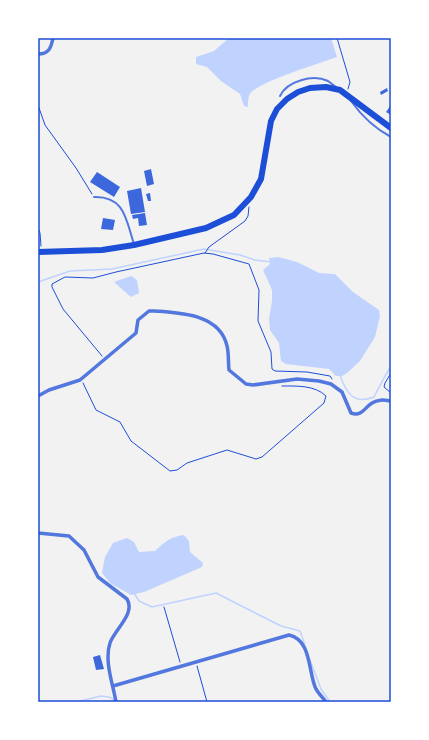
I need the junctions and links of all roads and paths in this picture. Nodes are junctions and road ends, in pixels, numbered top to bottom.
1 (53, 38) edge
2 (337, 38) edge
3 (38, 54) edge
4 (340, 90) junction
5 (346, 94) junction
6 (280, 96) dead end
7 (38, 105) edge
8 (391, 128) edge
9 (391, 138) edge
10 (94, 197) joint
11 (251, 198) junction
12 (38, 228) edge
13 (134, 245) junction
14 (39, 252) edge
15 (204, 253) junction
16 (105, 359) junction
17 (391, 373) edge
18 (80, 380) junction
19 (335, 381) dead end
20 (278, 386) dead end
21 (391, 393) edge
22 (38, 396) edge
23 (391, 401) edge
24 (38, 533) edge
25 (164, 607) dead end
26 (195, 662) junction
27 (181, 666) junction
28 (113, 686) junction
29 (38, 696) edge
30 (39, 702) edge
31 (116, 702) edge
32 (207, 702) edge
33 (326, 702) edge

1 - 3 street
2 - 5 path
4 - 5 highway
4 - 6 lane
4 - 11 highway
5 - 8 highway
5 - 9 lane
7 - 10 path
10 - 13 lane
11 - 13 highway
11 - 15 path
12 - 14 path
13 - 14 highway
15 - 16 path
15 - 19 path
16 - 18 street
16 - 23 street
17 - 21 path
18 - 20 path
18 - 22 street
24 - 28 street
25 - 27 path
26 - 27 street
26 - 32 path
26 - 33 street
27 - 28 street
28 - 31 street
29 - 30 path

